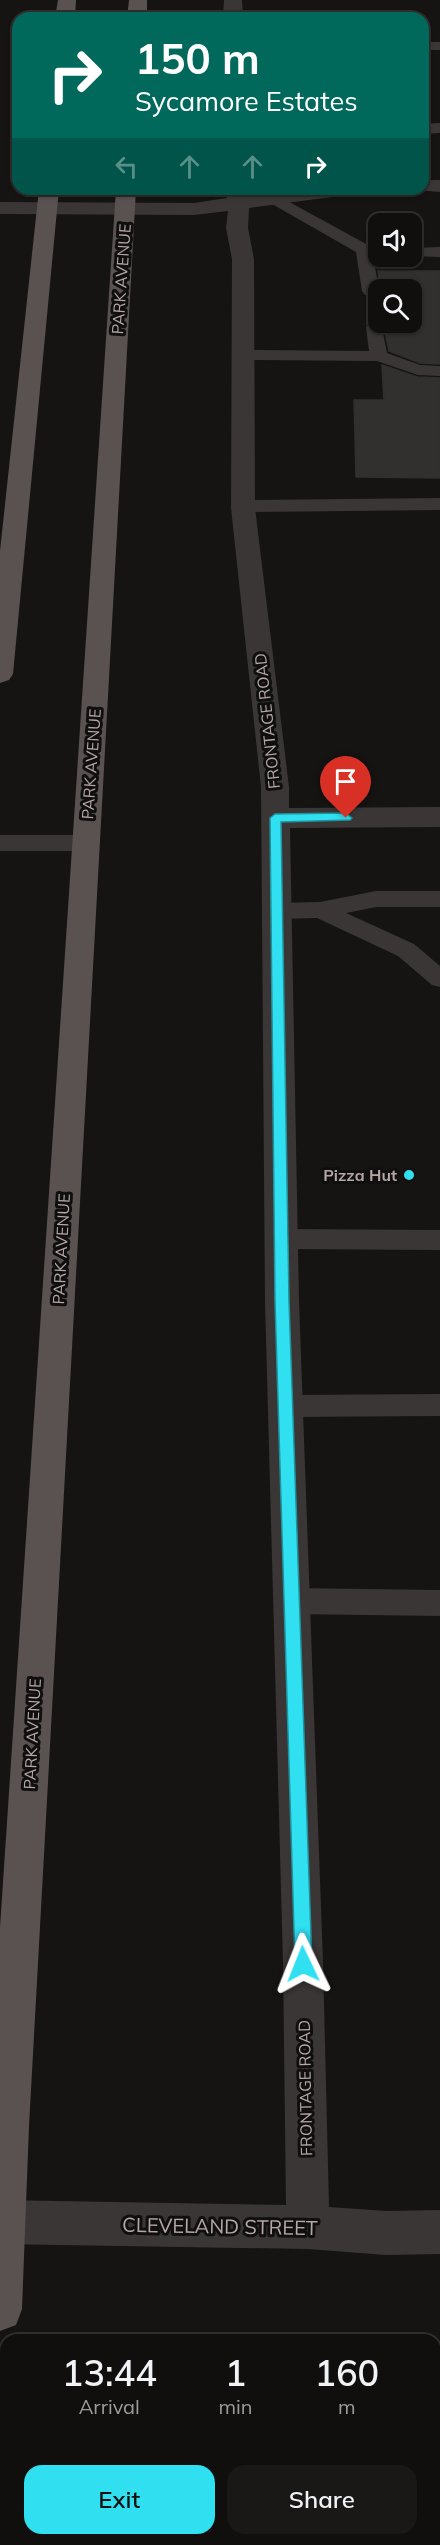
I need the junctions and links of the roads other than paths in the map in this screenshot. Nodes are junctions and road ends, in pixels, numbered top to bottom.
1 (296, 195) edge
2 (237, 197) edge
3 (271, 198) junction
4 (48, 199) edge
5 (126, 199) edge
6 (0, 208) edge
7 (368, 249) edge
8 (440, 252) edge
9 (422, 253) edge
10 (376, 333) edge
11 (243, 355) junction
12 (379, 356) junction
13 (440, 371) edge
14 (440, 504) edge
15 (243, 506) junction
16 (0, 674) edge
17 (440, 817) edge
18 (275, 818) junction
19 (0, 843) edge
20 (86, 843) junction
21 (440, 899) edge
22 (320, 910) junction
23 (277, 911) junction
24 (440, 980) edge
25 (281, 1239) junction
26 (440, 1240) edge
27 (440, 1405) edge
28 (286, 1406) junction
29 (292, 1601) junction
30 (440, 1603) edge
31 (3, 2222) edge
32 (308, 2227) junction
33 (440, 2232) edge
34 (0, 2309) edge

1 - 3 street
2 - 3 street
2 - 5 street
2 - 11 street, FRONTAGE ROAD
3 - 7 lane
4 - 5 street
4 - 6 street
4 - 16 main road
5 - 20 main road, PARK AVENUE
8 - 9 lane
10 - 12 lane
11 - 12 lane
11 - 15 street, FRONTAGE ROAD
12 - 13 lane
14 - 15 lane
15 - 18 street, FRONTAGE ROAD
17 - 18 street
18 - 23 street, FRONTAGE ROAD
19 - 20 lane
20 - 31 main road, PARK AVENUE
21 - 22 lane
22 - 23 lane
22 - 24 lane
23 - 25 street, FRONTAGE ROAD
25 - 26 lane
25 - 28 street, FRONTAGE ROAD
27 - 28 lane
28 - 29 street, FRONTAGE ROAD
29 - 30 lane
29 - 32 street, FRONTAGE ROAD
31 - 32 street, CLEVELAND STREET
31 - 34 main road, PARK AVENUE
32 - 33 street, CLEVELAND STREET

